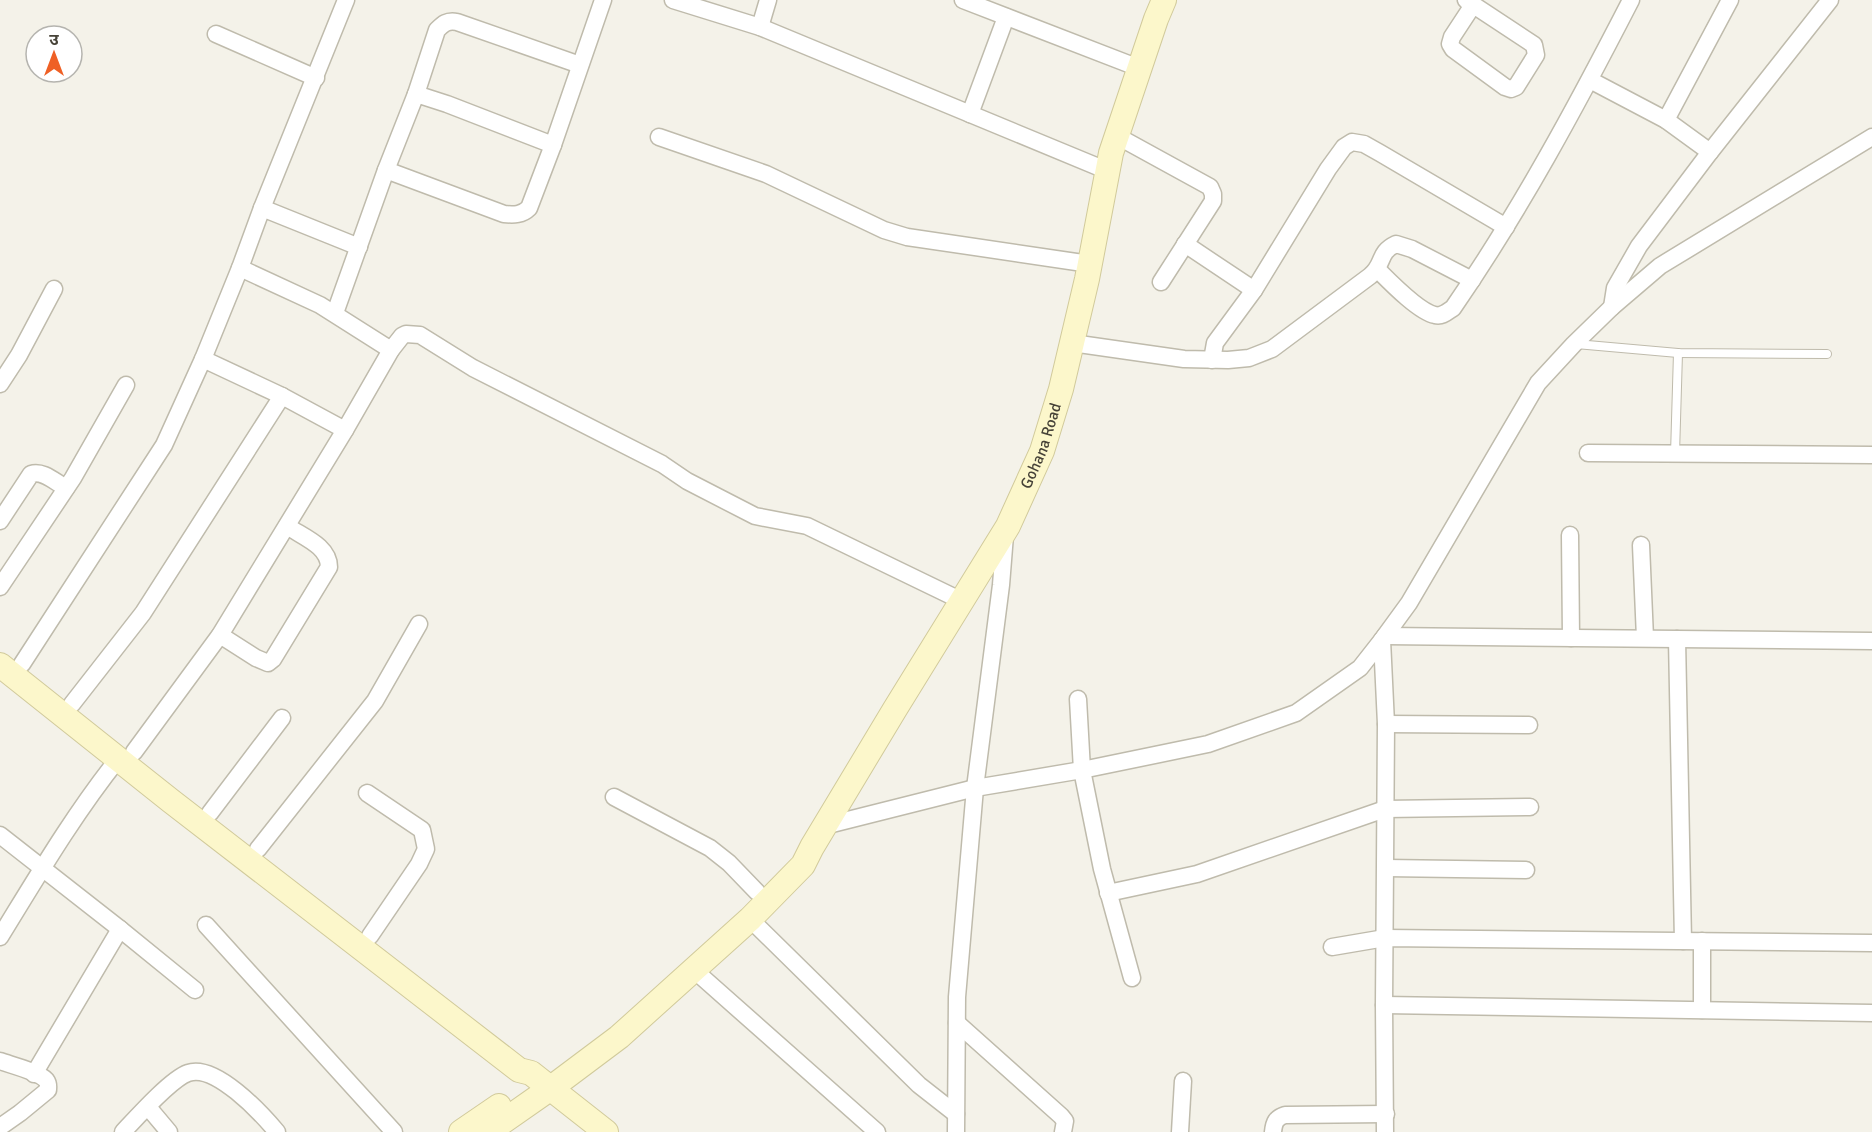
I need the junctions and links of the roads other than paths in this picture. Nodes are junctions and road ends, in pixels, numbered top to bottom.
1 (346, 0) edge
2 (603, 0) edge
3 (673, 0) edge
4 (768, 0) edge
5 (963, 0) edge
6 (1164, 0) edge
7 (1631, 0) edge
8 (1730, 0) edge
9 (1830, 0) edge
10 (1469, 3) edge
11 (1006, 17) junction
12 (760, 27) junction
13 (216, 34) dead end
14 (580, 65) junction
15 (1139, 68) junction
16 (316, 78) junction
17 (1590, 80) junction
18 (416, 94) junction
19 (970, 114) junction
20 (1666, 120) junction
21 (1117, 136) junction
22 (659, 137) dead end
23 (1872, 137) edge
24 (553, 145) junction
25 (1710, 152) junction
26 (386, 170) junction
27 (1108, 171) junction
28 (262, 208) junction
29 (1506, 226) junction
30 (1185, 244) junction
31 (359, 247) junction
32 (1090, 264) junction
33 (240, 267) junction
34 (1378, 270) junction
35 (1472, 280) junction
36 (1161, 282) dead end
37 (54, 289) dead end
38 (1254, 290) junction
39 (1612, 307) junction
40 (334, 313) junction
41 (1072, 344) junction
42 (1574, 344) junction
43 (391, 350) junction
44 (1678, 353) junction
45 (1827, 354) dead end
46 (203, 359) junction
47 (1212, 360) junction
48 (0, 384) edge
49 (126, 385) dead end
50 (282, 396) junction
51 (345, 430) junction
52 (1588, 453) dead end
53 (1675, 454) junction
54 (1872, 455) edge
55 (66, 488) junction
56 (0, 521) edge
57 (287, 526) junction
58 (1005, 532) junction
59 (1570, 535) dead end
60 (1641, 545) dead end
61 (0, 586) edge
62 (962, 601) junction
63 (419, 624) dead end
64 (220, 635) junction
65 (1383, 638) junction
66 (1571, 638) junction
67 (1645, 638) junction
68 (1677, 639) junction
69 (1872, 641) edge
70 (0, 645) edge
71 (11, 664) edge
72 (1078, 699) dead end
73 (72, 704) junction
74 (282, 718) dead end
75 (1386, 724) junction
76 (1529, 725) dead end
77 (126, 755) junction
78 (1082, 770) junction
79 (975, 788) junction
80 (367, 794) dead end
81 (614, 797) dead end
82 (1530, 807) dead end
83 (1385, 809) junction
84 (210, 813) junction
85 (824, 826) junction
86 (0, 835) edge
87 (812, 847) junction
88 (258, 849) junction
89 (43, 868) junction
90 (1386, 868) junction
91 (1526, 870) dead end
92 (757, 892) junction
93 (1108, 892) junction
94 (750, 919) junction
95 (206, 925) dead end
96 (120, 929) junction
97 (370, 936) junction
98 (0, 937) edge
99 (1385, 938) junction
100 (1683, 941) junction
101 (1702, 941) junction
102 (1872, 943) edge
103 (1332, 947) dead end
104 (693, 969) junction
105 (1131, 978) dead end
106 (195, 990) dead end
107 (1384, 1005) junction
108 (1702, 1010) junction
109 (1872, 1013) edge
110 (957, 1023) junction
111 (0, 1061) edge
112 (34, 1074) junction
113 (540, 1080) junction
114 (1183, 1081) dead end
115 (148, 1107) junction
116 (956, 1114) junction
117 (1386, 1114) junction
118 (0, 1127) edge
119 (123, 1132) edge
120 (169, 1132) edge
121 (277, 1132) edge
122 (394, 1132) edge
123 (461, 1132) edge
124 (488, 1132) edge
125 (606, 1132) edge
126 (877, 1132) edge
127 (956, 1132) edge
128 (1063, 1132) edge
129 (1180, 1132) edge
130 (1273, 1132) edge
131 (1385, 1132) edge

1 - 16 street
2 - 14 street
3 - 12 street
4 - 12 street
5 - 11 street
6 - 15 main road, Gohana Road
7 - 17 street
8 - 20 street
9 - 25 street
10 - 10 street
11 - 15 street
11 - 19 street
12 - 19 street
13 - 16 street
14 - 18 street
14 - 24 street
15 - 21 main road, Gohana Road
16 - 28 street
17 - 20 street
17 - 29 street
18 - 24 street
18 - 26 street
19 - 27 street
20 - 25 street
21 - 27 main road, Gohana Road
21 - 30 street
22 - 32 street
23 - 39 street
24 - 26 street
25 - 39 street
26 - 31 street
27 - 32 main road, Gohana Road
28 - 31 street
28 - 33 street
29 - 35 street
29 - 38 street
30 - 36 street
30 - 38 street
31 - 40 street
32 - 41 main road, Gohana Road
33 - 40 street
33 - 46 street
34 - 35 street
34 - 35 street
34 - 47 street
37 - 48 street
38 - 47 street
39 - 42 street
40 - 43 street
41 - 47 street
41 - 58 main road, Gohana Road
42 - 44 lane
42 - 65 street
43 - 51 street
43 - 62 street
44 - 45 lane
44 - 53 lane
46 - 50 street
46 - 71 street
49 - 55 street
50 - 51 street
50 - 73 street
51 - 57 street
52 - 53 street
53 - 54 street
55 - 56 street
55 - 61 street
57 - 64 street
57 - 64 street
58 - 62 main road, Gohana Road
58 - 79 street
59 - 66 street
60 - 67 street
62 - 85 main road, Gohana Road
63 - 88 street
64 - 77 street
65 - 66 street
65 - 75 street
65 - 78 street
66 - 67 street
67 - 68 street
68 - 69 street
68 - 100 street
70 - 71 main road
71 - 73 main road
71 - 77 main road
72 - 78 street
73 - 77 main road
74 - 84 street
75 - 76 street
75 - 83 street
77 - 84 main road
77 - 89 street
77 - 113 main road
78 - 79 street
78 - 93 street
79 - 85 street
79 - 110 street
80 - 97 street
81 - 92 street
82 - 83 street
83 - 90 street
83 - 93 street
84 - 88 main road
85 - 87 main road, Gohana Road
86 - 89 street
87 - 92 main road
87 - 94 main road, Gohana Road
88 - 97 main road
89 - 96 street
89 - 98 street
90 - 91 street
90 - 99 street
92 - 113 main road
93 - 105 street
94 - 104 main road, Gohana Road
94 - 116 street
95 - 122 street
96 - 106 street
96 - 112 street
97 - 113 main road
99 - 100 street
99 - 103 street
99 - 107 street
100 - 101 street
101 - 102 street
101 - 108 street
104 - 113 main road, Gohana Road
104 - 126 street
107 - 108 street
107 - 117 street
108 - 109 street
110 - 116 street
110 - 128 street
111 - 112 street
112 - 118 street
113 - 123 main road
113 - 124 main road
113 - 125 main road
114 - 129 street
115 - 119 street
115 - 120 street
115 - 121 street
116 - 127 street
117 - 130 street
117 - 131 street

